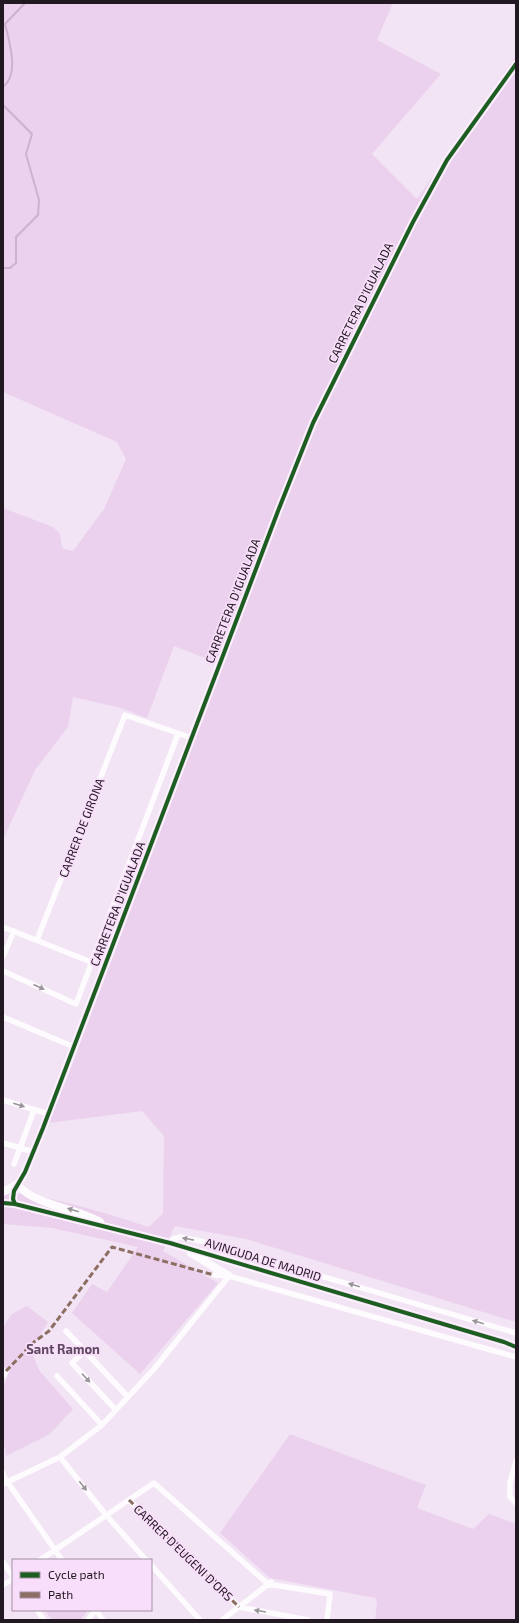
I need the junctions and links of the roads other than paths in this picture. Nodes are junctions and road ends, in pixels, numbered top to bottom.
1 (516, 64) edge
2 (178, 734) junction
3 (192, 738) junction
4 (3, 927) edge
5 (14, 931) junction
6 (37, 940) junction
7 (3, 957) edge
8 (91, 962) junction
9 (3, 971) edge
10 (3, 1017) edge
11 (74, 1047) junction
12 (3, 1100) edge
13 (34, 1110) junction
14 (48, 1114) junction
15 (3, 1143) edge
16 (19, 1148) junction
17 (34, 1152) junction
18 (14, 1164) dead end
19 (11, 1189) edge
20 (3, 1203) edge
21 (15, 1204) junction
22 (108, 1226) junction
23 (170, 1243) junction
24 (182, 1247) junction
25 (214, 1275) dead end
26 (229, 1276) junction
27 (66, 1331) dead end
28 (516, 1333) edge
29 (504, 1342) junction
30 (516, 1343) edge
31 (516, 1347) edge
32 (85, 1351) junction
33 (516, 1357) edge
34 (57, 1376) dead end
35 (128, 1397) junction
36 (116, 1410) junction
37 (102, 1425) junction
38 (60, 1457) junction
39 (516, 1461) edge
40 (3, 1473) edge
41 (5, 1483) edge
42 (129, 1500) junction
43 (516, 1503) edge
44 (106, 1515) junction
45 (55, 1550) junction
46 (42, 1559) edge
47 (61, 1559) edge
48 (145, 1559) edge
49 (3, 1562) edge
50 (152, 1566) edge
51 (12, 1576) edge
52 (12, 1579) edge
53 (269, 1583) junction
54 (3, 1585) edge
55 (238, 1607) junction
56 (38, 1611) edge
57 (94, 1611) edge
58 (96, 1611) edge
59 (44, 1620) edge
60 (88, 1620) edge
61 (103, 1620) edge
62 (200, 1620) edge
63 (222, 1620) edge
64 (308, 1620) edge
65 (327, 1620) edge

1 - 3 street, CARRETERA D'IGUALADA
2 - 3 street
2 - 6 street, CARRER DE GIRONA
2 - 8 street
3 - 11 street, CARRETERA D'IGUALADA
4 - 5 street
5 - 6 street
5 - 7 street
6 - 8 street
9 -> 8 street
10 - 11 street
11 - 14 street, CARRETERA D'IGUALADA
12 -> 13 street
13 - 14 street
13 - 16 street
14 - 17 street, CARRETERA D'IGUALADA
15 - 16 street
16 - 17 street
16 - 18 street
17 - 19 street, CARRETERA D'IGUALADA
19 - 21 street, CARRETERA D'IGUALADA
22 -> 19 street
20 - 21 street, AVINGUDA DE MADRID
21 - 22 street, AVINGUDA DE MADRID
22 - 23 street, AVINGUDA DE MADRID
23 - 24 street, AVINGUDA DE MADRID
28 -> 23 street, AVINGUDA DE MADRID
24 - 26 street
24 - 29 street, AVINGUDA DE MADRID
25 - 26 street, AVINGUDA DE MADRID
26 - 33 street, AVINGUDA DE MADRID
26 - 35 street
27 - 32 street
29 - 30 street, AVINGUDA DE MADRID
29 - 31 street, AVINGUDA DE MADRID
32 - 35 street
32 -> 36 street
34 - 37 street
35 - 36 street
36 - 37 street
37 - 38 street
38 - 41 street
38 -> 44 street
39 - 43 street
40 - 41 street
41 - 45 street
42 - 44 street
42 - 53 street
42 - 55 street, CARRER D'EUGENI D'ORS
44 - 45 street
44 - 48 street
45 - 46 street
45 - 47 street
49 - 51 street
50 - 62 street
52 - 54 street
53 - 55 street
53 - 65 street
55 - 63 street
64 -> 55 street, CARRER D'EUGENI D'ORS
56 - 59 street
57 - 60 street
58 - 61 street

